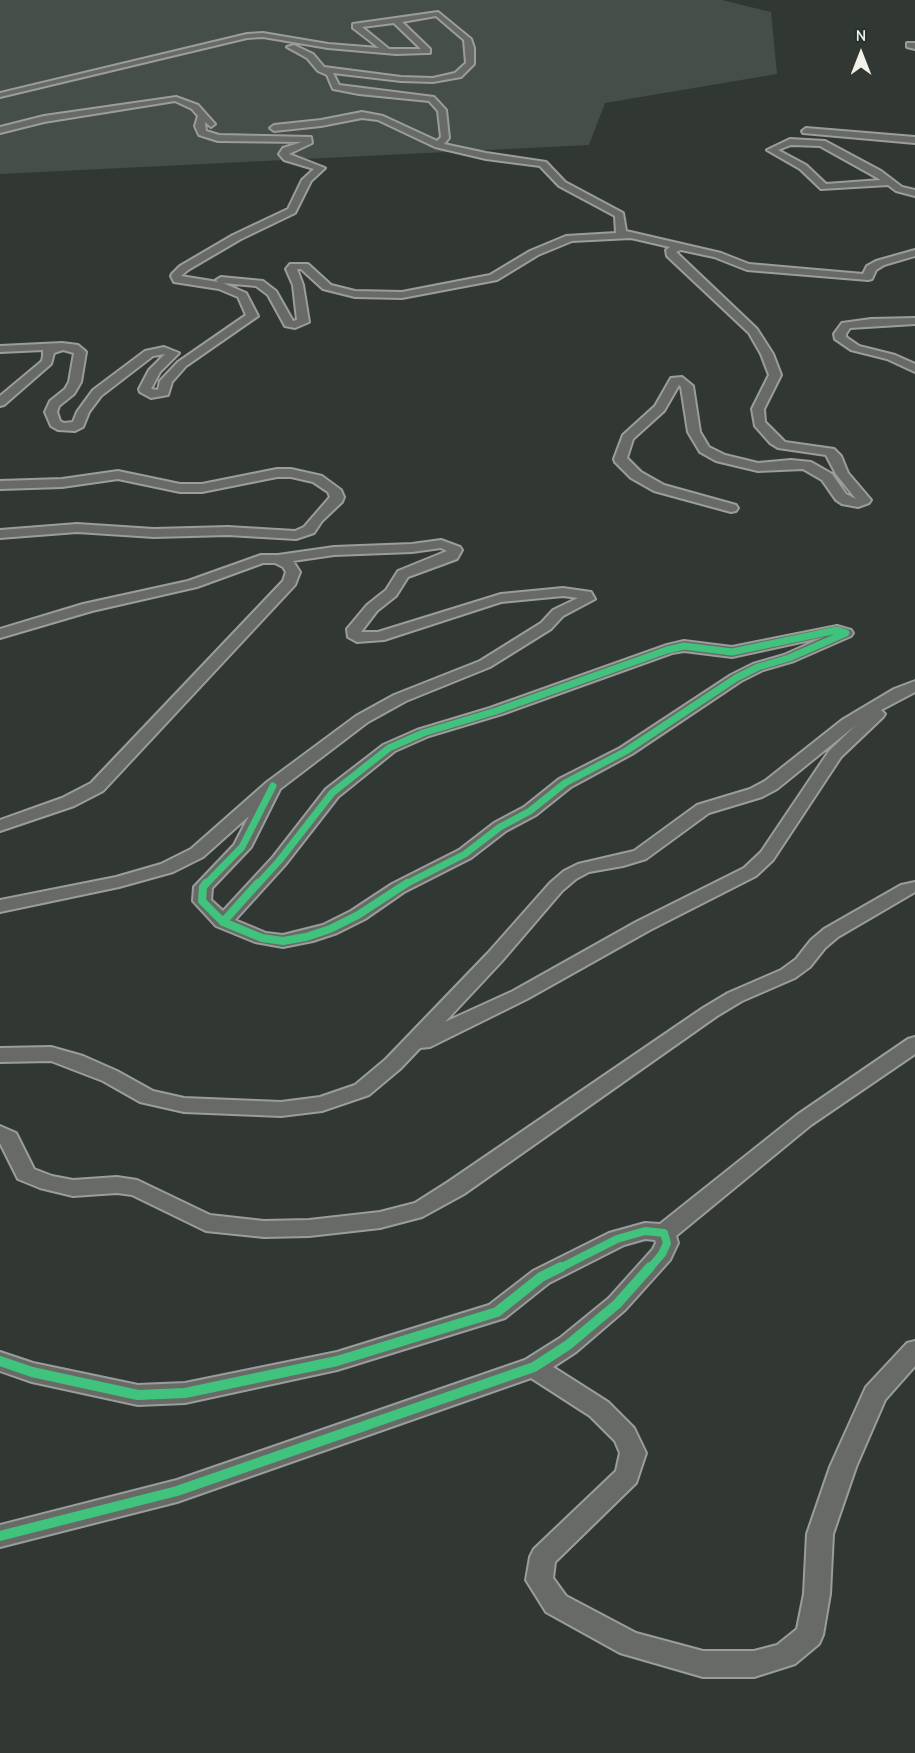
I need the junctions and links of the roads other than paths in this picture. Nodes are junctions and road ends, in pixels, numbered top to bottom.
1 (396, 20) junction
2 (252, 36) junction
3 (386, 50) junction
4 (321, 69) junction
5 (0, 95) edge
6 (203, 115) junction
7 (0, 129) edge
8 (915, 140) edge
9 (438, 145) junction
10 (771, 150) junction
11 (908, 179) dead end
12 (888, 183) junction
13 (915, 192) edge
14 (633, 235) junction
15 (681, 246) junction
16 (915, 253) edge
17 (178, 280) junction
18 (915, 321) edge
19 (53, 347) junction
20 (0, 349) edge
21 (915, 368) edge
22 (0, 402) edge
23 (0, 485) edge
24 (731, 508) dead end
25 (0, 534) edge
26 (278, 559) junction
27 (0, 634) edge
28 (908, 689) edge
29 (273, 786) junction
30 (0, 826) edge
31 (915, 887) edge
32 (0, 906) edge
33 (223, 922) junction
34 (915, 1044) edge
35 (0, 1055) edge
36 (393, 1064) junction
37 (0, 1133) edge
38 (664, 1233) junction
39 (915, 1350) edge
40 (0, 1361) edge
41 (534, 1367) junction
42 (0, 1536) edge

1 - 3 street
1 - 3 street
1 - 4 street
2 - 3 street
2 - 4 street
2 - 5 street
4 - 9 street
6 - 7 street
6 - 9 street
6 - 17 street
8 - 10 street
9 - 14 street
10 - 12 street
10 - 12 street
11 - 13 street
12 - 13 street
14 - 15 street
14 - 17 street
15 - 16 street
15 - 24 street
17 - 19 street
18 - 21 street
19 - 20 street
19 - 22 street
23 - 25 street
26 - 27 street
26 - 29 street
26 - 30 street
28 - 36 street
28 - 36 street
29 - 32 street
29 - 33 street
31 - 37 street
33 - 33 street
34 - 38 street
35 - 36 street
38 - 40 street
38 - 41 street
39 - 41 street
41 - 42 street

